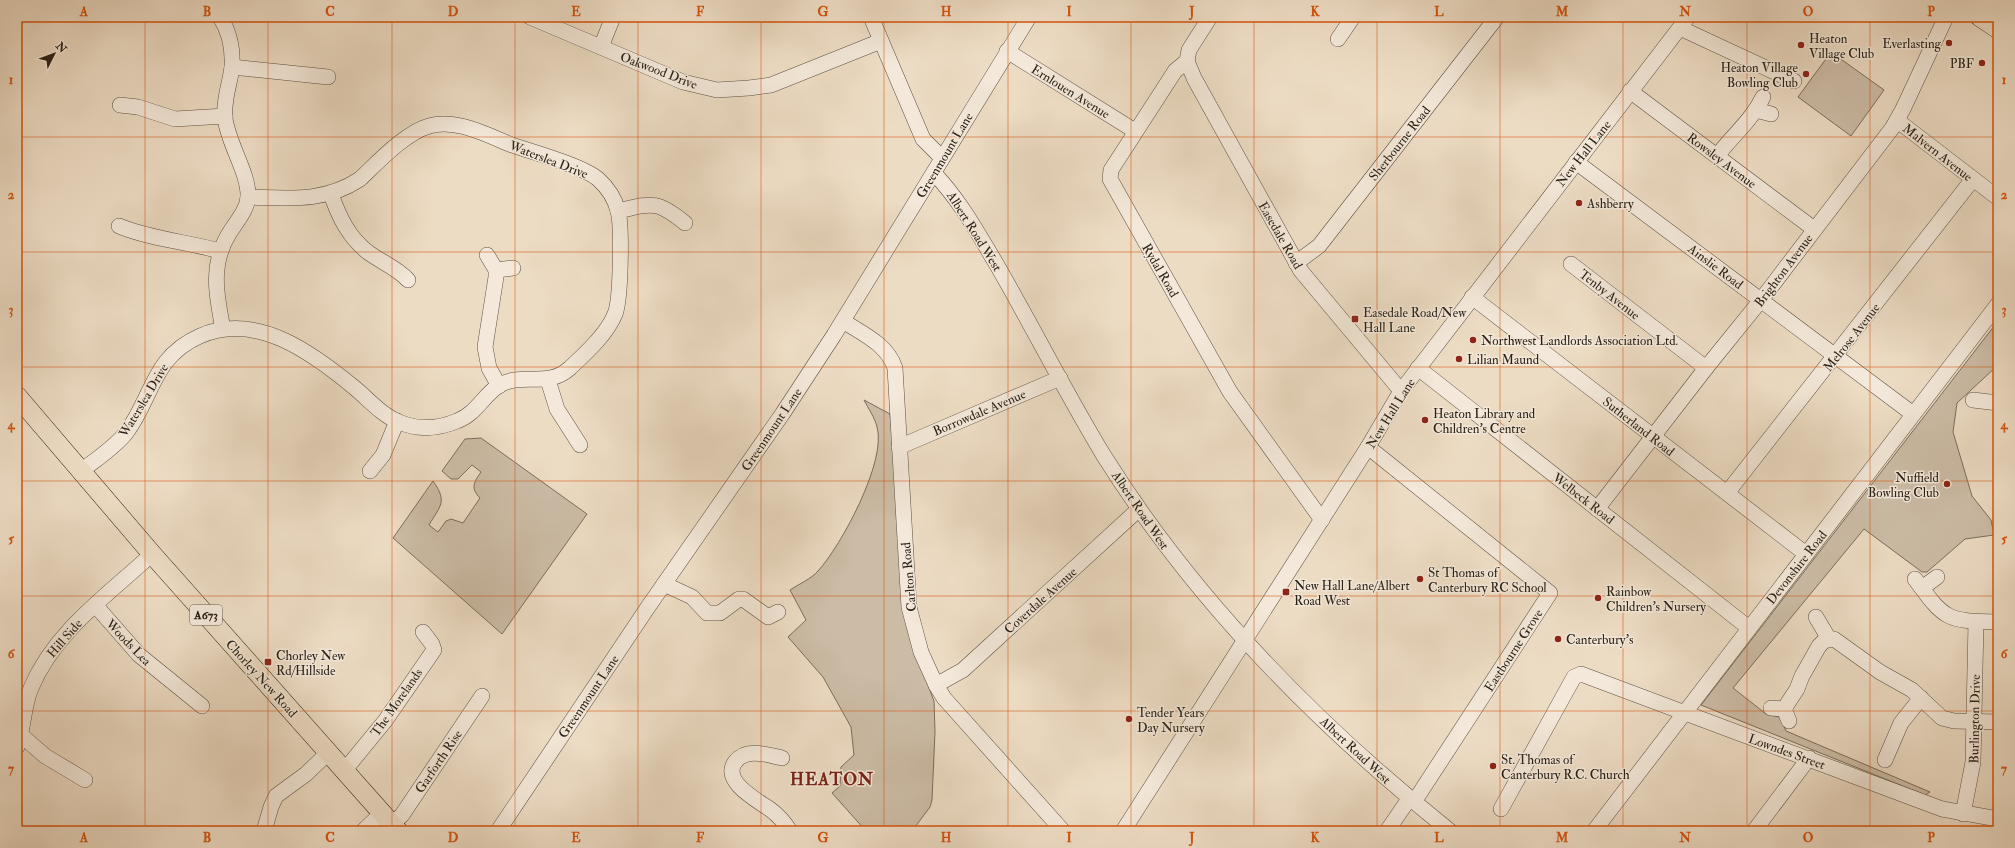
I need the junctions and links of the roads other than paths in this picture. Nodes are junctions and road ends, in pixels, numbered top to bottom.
1 (220, 17) edge
2 (530, 17) edge
3 (613, 17) edge
4 (872, 17) edge
5 (1029, 17) edge
6 (1210, 17) edge
7 (1354, 17) edge
8 (1497, 17) edge
9 (1946, 17) edge
10 (1980, 17) edge
11 (1684, 23) edge
12 (1998, 29) edge
13 (1338, 39) dead end
14 (881, 41) junction
15 (601, 47) junction
16 (1007, 51) junction
17 (1187, 61) junction
18 (232, 67) junction
19 (328, 77) dead end
20 (1794, 81) dead end
21 (1630, 91) junction
22 (120, 105) dead end
23 (1771, 114) dead end
24 (225, 116) junction
25 (1898, 121) junction
26 (1135, 132) junction
27 (1717, 156) junction
28 (942, 158) junction
29 (1576, 162) junction
30 (934, 173) junction
31 (1973, 179) junction
32 (331, 194) junction
33 (248, 197) junction
34 (1998, 198) edge
35 (618, 211) junction
36 (685, 223) dead end
37 (119, 226) dead end
38 (1814, 229) junction
39 (220, 251) junction
40 (487, 255) dead end
41 (1296, 263) junction
42 (1571, 264) dead end
43 (512, 268) dead end
44 (496, 270) junction
45 (408, 280) dead end
46 (1472, 297) junction
47 (1761, 300) junction
48 (1998, 304) edge
49 (843, 321) junction
50 (223, 329) junction
51 (1836, 356) junction
52 (1418, 368) junction
53 (1706, 368) junction
54 (1060, 378) junction
55 (548, 380) junction
56 (499, 386) junction
57 (1402, 391) junction
58 (17, 396) edge
59 (1973, 400) dead end
60 (1992, 406) edge
61 (1913, 414) junction
62 (396, 421) junction
63 (1653, 436) junction
64 (580, 445) dead end
65 (899, 446) junction
66 (1368, 447) junction
67 (370, 471) dead end
68 (80, 472) junction
69 (1727, 493) junction
70 (1597, 508) junction
71 (1139, 510) junction
72 (1322, 520) junction
73 (152, 554) junction
74 (1806, 554) junction
75 (1937, 577) dead end
76 (664, 584) junction
77 (96, 606) junction
78 (778, 612) dead end
79 (1816, 617) dead end
80 (1976, 622) junction
81 (1998, 622) edge
82 (1749, 628) junction
83 (423, 632) dead end
84 (1828, 639) junction
85 (1244, 641) junction
86 (936, 685) junction
87 (482, 696) dead end
88 (1921, 698) junction
89 (200, 708) dead end
90 (1684, 713) junction
91 (1781, 713) dead end
92 (1975, 722) junction
93 (1998, 722) edge
94 (19, 741) edge
95 (328, 753) junction
96 (782, 758) dead end
97 (1809, 758) junction
98 (1885, 759) dead end
99 (344, 771) junction
100 (86, 780) dead end
101 (1411, 800) junction
102 (1501, 809) dead end
103 (1964, 814) junction
104 (1998, 819) edge
105 (391, 823) edge
106 (505, 829) edge
107 (267, 830) edge
108 (363, 831) edge
109 (790, 831) edge
110 (1063, 831) edge
111 (1123, 831) edge
112 (1388, 831) edge
113 (1450, 831) edge
114 (1594, 831) edge
115 (1754, 831) edge

1 - 18 street
2 - 15 street, Oakwood Drive
3 - 15 street
4 - 14 street
5 - 16 street, Greenmount Lane
6 - 17 street, Rydal Road
7 - 13 street
8 - 41 street, Sherbourne Road
9 - 25 street, Brighton Avenue
10 - 12 main road
11 - 20 street
11 - 21 street, New Hall Lane
14 - 15 street, Oakwood Drive
14 - 28 street
16 - 26 street, Ernlouen Avenue
16 - 28 street, Greenmount Lane
17 - 26 street, Rydal Road
17 - 41 street, Easedale Road
18 - 19 street
18 - 24 street
21 - 27 street, Rowsley Avenue
21 - 29 street, New Hall Lane
22 - 24 street
23 - 27 street
24 - 33 street
25 - 31 street, Malvern Avenue
25 - 38 street, Brighton Avenue
26 - 72 street, Rydal Road
27 - 38 street, Rowsley Avenue
28 - 30 street, Greenmount Lane
29 - 46 street, New Hall Lane
29 - 47 street, Ainslie Road
30 - 49 street, Greenmount Lane
30 - 54 street, Albert Road West
31 - 34 street, Malvern Avenue
31 - 51 street, Melrose Avenue
32 - 33 street, Waterslea Drive
32 - 35 street, Waterslea Drive
32 - 45 street
33 - 39 street
35 - 36 street
35 - 55 street, Waterslea Drive
37 - 39 street
38 - 47 street, Brighton Avenue
39 - 50 street
40 - 44 street
41 - 57 street, Easedale Road
42 - 53 street, Tenby Avenue
43 - 44 street
44 - 56 street
46 - 52 street, New Hall Lane
46 - 63 street, Sutherland Road
47 - 51 street, Ainslie Road
47 - 53 street, Brighton Avenue
48 - 61 street, Devonshire Road
49 - 65 street, Carlton Road
49 - 76 street, Greenmount Lane
50 - 62 street, Waterslea Drive
50 - 68 street, Waterslea Drive
51 - 61 street, Ainslie Road
51 - 69 street, Melrose Avenue
52 - 57 street, New Hall Lane
52 - 70 street, Welbeck Road
53 - 63 street, Brighton Avenue
54 - 65 street, Borrowdale Avenue
54 - 71 street, Albert Road West
55 - 56 street, Waterslea Drive
55 - 64 street
56 - 62 street, Waterslea Drive
57 - 66 street, New Hall Lane
58 - 68 main road, Chorley New Road / A673
59 - 60 street
61 - 74 street, Devonshire Road
62 - 67 street
63 - 69 street, Sutherland Road
63 - 70 street, Brighton Avenue
65 - 86 street, Carlton Road
66 - 72 street, New Hall Lane
66 - 101 street, Eastbourne Grove
68 - 73 main road, Chorley New Road / A673
69 - 74 street, Sutherland Road
70 - 82 street, Welbeck Road
71 - 85 street, Albert Road West
71 - 86 street, Coverdale Avenue
72 - 85 street, New Hall Lane
73 - 77 street, Hill Side
73 - 95 main road, Chorley New Road / A673
74 - 82 street, Devonshire Road
75 - 80 street
76 - 78 street
76 - 106 street, Greenmount Lane
77 - 89 street, Woods Lea
77 - 94 street, Hill Side
79 - 84 street
80 - 81 street
80 - 92 street, Burlington Drive
82 - 90 street, Devonshire Road
83 - 99 street, The Morelands
84 - 88 street
84 - 91 street
85 - 101 street, Albert Road West
85 - 111 street, New Hall Lane
86 - 110 street, Carlton Road
87 - 105 street, Garforth Rise
88 - 92 street
88 - 98 street
90 - 97 street, Lowndes Street
90 - 102 street, Lowndes Street
90 - 114 street, Devonshire Road
92 - 93 street
92 - 103 street, Burlington Drive
94 - 100 street
95 - 99 main road, Chorley New Road / A673
95 - 107 street
96 - 109 street
97 - 103 street, Lowndes Street
97 - 115 street
99 - 105 main road, Chorley New Road / A673
101 - 112 street
101 - 113 street, Albert Road West
103 - 104 street, Lowndes Street
105 - 108 street, Garforth Rise

